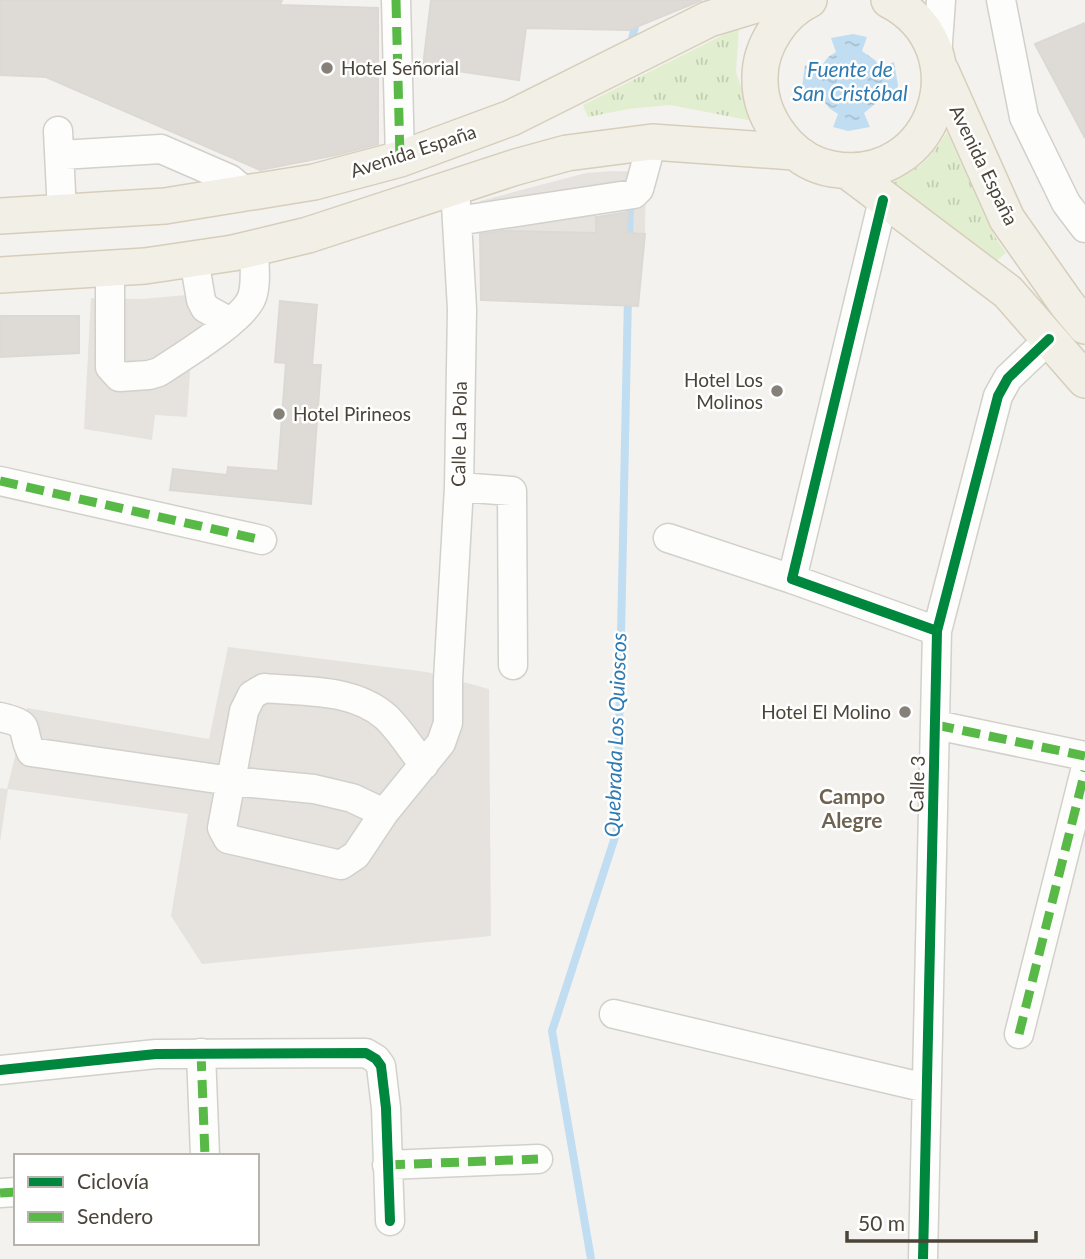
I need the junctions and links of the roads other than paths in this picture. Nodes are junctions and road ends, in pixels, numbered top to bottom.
1 (396, 0) edge
2 (889, 0) edge
3 (941, 0) edge
4 (1000, 0) edge
5 (806, 2) edge
6 (718, 9) edge
7 (938, 62) junction
8 (652, 142) junction
9 (794, 152) junction
10 (400, 159) junction
11 (849, 172) junction
12 (248, 194) junction
13 (883, 200) junction
14 (456, 204) junction
15 (62, 213) junction
16 (0, 216) edge
17 (1085, 228) edge
18 (254, 248) junction
19 (194, 259) junction
20 (110, 269) junction
21 (0, 275) edge
22 (230, 322) junction
23 (1085, 326) edge
24 (1049, 339) junction
25 (1085, 380) edge
26 (0, 481) edge
27 (458, 487) junction
28 (668, 538) dead end
29 (262, 540) dead end
30 (792, 579) junction
31 (937, 631) junction
32 (513, 665) dead end
33 (0, 717) edge
34 (936, 724) junction
35 (1085, 756) edge
36 (424, 765) junction
37 (1085, 771) edge
38 (231, 781) junction
39 (384, 813) junction
40 (614, 1014) dead end
41 (1019, 1034) dead end
42 (201, 1053) junction
43 (0, 1070) edge
44 (926, 1088) junction
45 (205, 1154) edge
46 (538, 1159) dead end
47 (387, 1166) junction
48 (390, 1221) dead end
49 (923, 1259) edge

1 - 10 street
2 - 7 main road, Avenida España
3 - 7 street
4 - 17 street
5 - 6 main road, Avenida España
5 - 9 main road
6 - 10 main road, Avenida España
7 - 11 main road
7 - 23 main road, Avenida España
8 - 9 main road
8 - 14 main road
8 - 14 street
9 - 11 main road
10 - 12 main road, Avenida España
11 - 13 main road
12 - 15 main road, Avenida España
12 - 15 street
13 - 24 main road
13 - 30 street
14 - 18 main road
14 - 27 street, Calle La Pola
15 - 16 main road, Avenida España
18 - 19 main road
18 - 22 street
19 - 20 main road
19 - 22 street
20 - 21 main road
20 - 22 street
24 - 25 main road
24 - 31 street, Calle 3
26 - 29 street
27 - 32 street
27 - 36 street, Calle La Pola
28 - 30 street
30 - 31 street
31 - 34 street, Calle 3
33 - 38 street
34 - 35 street
34 - 44 street, Calle 3
36 - 38 street
36 - 39 street, Calle La Pola
37 - 41 street
38 - 39 street
38 - 39 street, Calle La Pola
40 - 44 street
42 - 43 street
42 - 45 street
42 - 47 street
44 - 49 street, Calle 3
46 - 47 street
47 - 48 street

